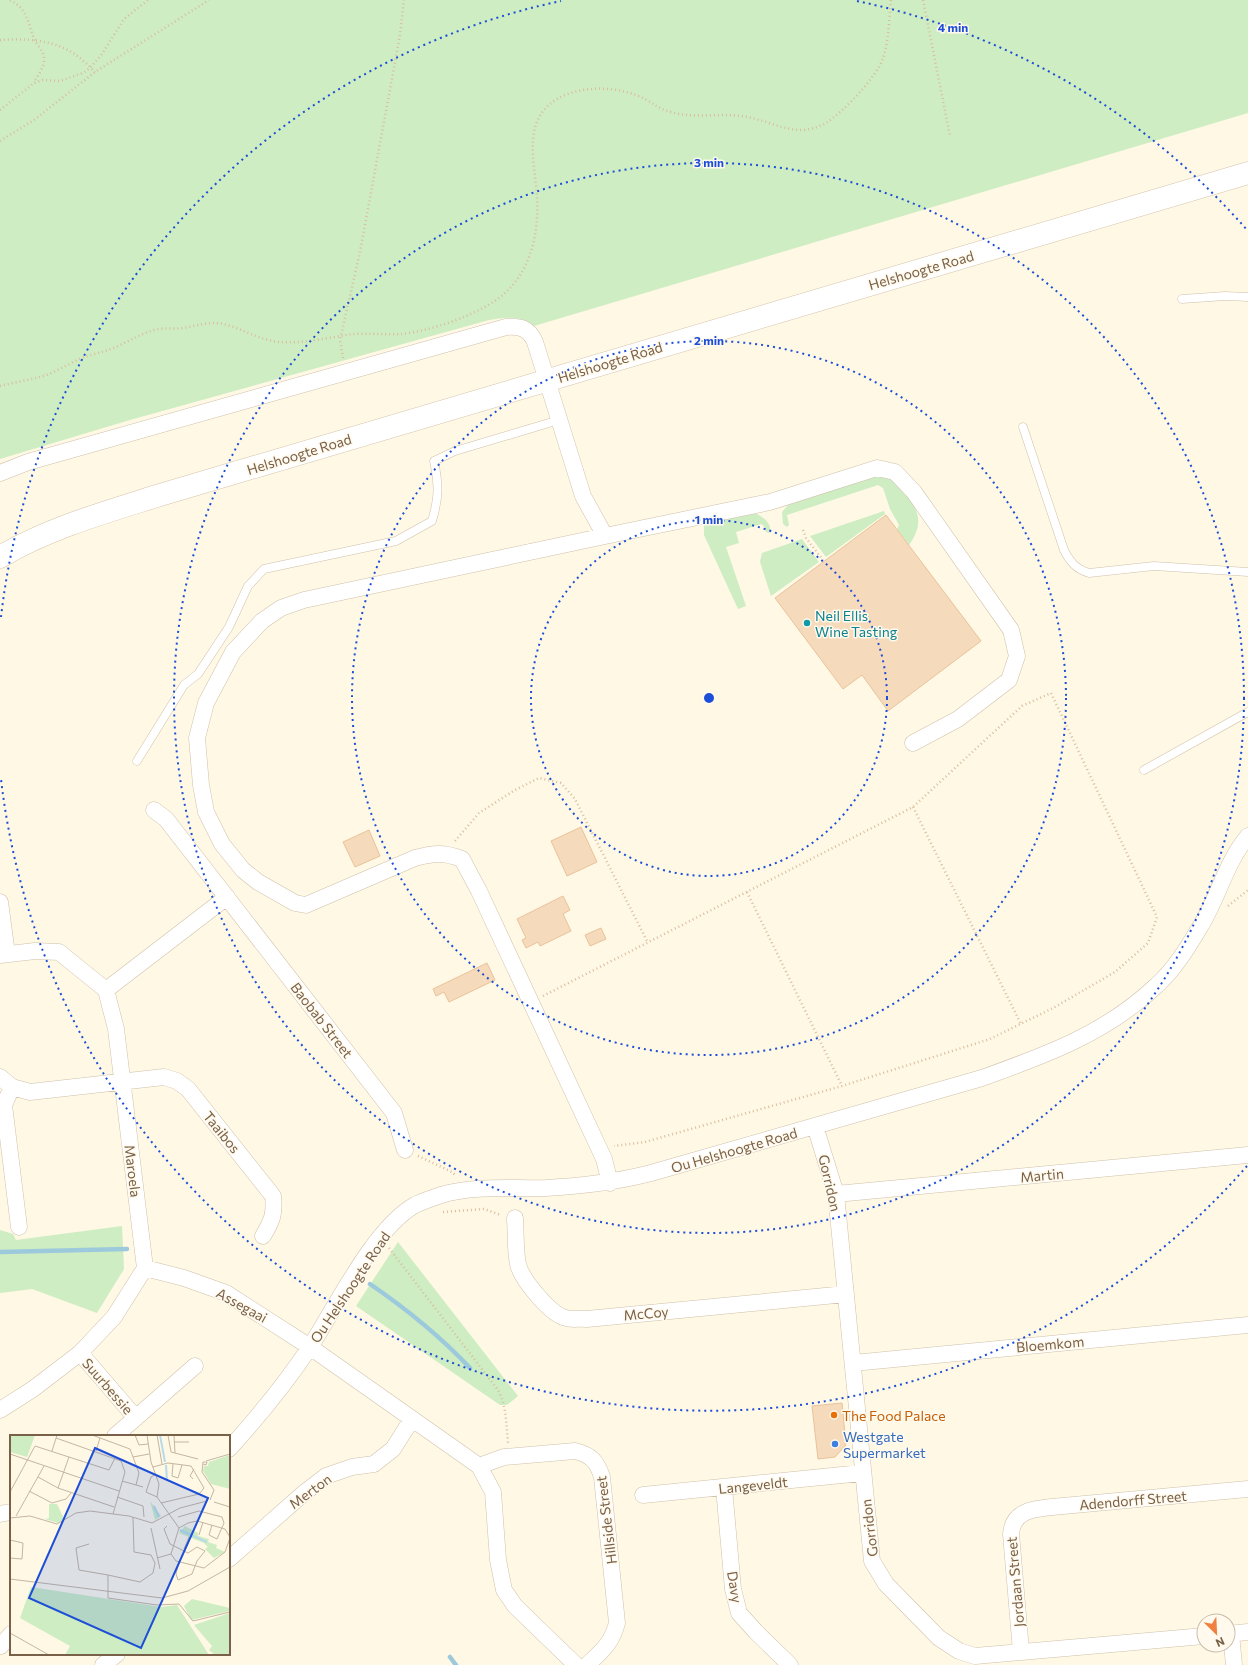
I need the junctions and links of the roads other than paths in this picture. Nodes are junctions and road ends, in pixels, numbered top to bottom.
1 (1248, 173) edge
2 (1248, 298) edge
3 (1182, 299) dead end
4 (547, 380) junction
5 (559, 420) junction
6 (1023, 427) dead end
7 (0, 473) edge
8 (605, 536) junction
9 (0, 557) edge
10 (1248, 572) edge
11 (1248, 712) edge
12 (913, 744) dead end
13 (137, 761) dead end
14 (1144, 770) dead end
15 (154, 810) dead end
16 (1248, 836) edge
17 (227, 897) junction
18 (0, 902) edge
19 (3, 954) edge
20 (106, 990) junction
21 (6, 1082) edge
22 (121, 1082) junction
23 (815, 1126) junction
24 (405, 1150) road end
25 (1248, 1155) edge
26 (610, 1183) junction
27 (836, 1194) junction
28 (515, 1218) road end
29 (19, 1227) dead end
30 (263, 1236) dead end
31 (145, 1268) junction
32 (846, 1294) junction
33 (1248, 1325) edge
34 (310, 1347) junction
35 (80, 1353) junction
36 (852, 1363) junction
37 (195, 1366) dead end
38 (0, 1410) edge
39 (136, 1418) junction
40 (412, 1419) junction
41 (116, 1435) edge
42 (230, 1448) edge
43 (479, 1466) junction
44 (862, 1473) junction
45 (724, 1488) junction
46 (1248, 1489) edge
47 (643, 1495) dead end
48 (10, 1512) edge
49 (0, 1514) edge
50 (1019, 1515) joint
51 (230, 1558) edge
52 (10, 1624) edge
53 (0, 1628) edge
54 (1248, 1632) edge
55 (1236, 1633) edge
56 (1196, 1637) edge
57 (1021, 1651) junction
58 (1232, 1653) edge
59 (115, 1655) edge
60 (104, 1665) edge
61 (576, 1665) edge
62 (587, 1665) edge
63 (790, 1665) edge
64 (1234, 1665) edge

1 - 4 main road, Helshoogte Road
2 - 3 lane
4 - 5 street
4 - 7 street
4 - 9 main road, Helshoogte Road
5 - 8 street
5 - 13 lane
6 - 10 lane
8 - 12 street
8 - 26 street
11 - 14 lane
15 - 17 street, Baobab Street
16 - 23 street, Ou Helshoogte Road
17 - 20 street
17 - 24 street, Baobab Street
18 - 19 street
19 - 20 street
20 - 22 street, Maroela
21 - 22 street, Taaibos
21 - 29 street
22 - 30 street, Taaibos
22 - 31 street, Maroela
23 - 26 street, Ou Helshoogte Road
23 - 27 street, Gorridon
25 - 27 street, Martin
26 - 34 street, Ou Helshoogte Road
27 - 32 street, Gorridon
28 - 32 street, McCoy
31 - 34 street, Assegaai
31 - 35 street
32 - 36 street, Gorridon
33 - 36 street, Bloemkom
34 - 40 street
34 - 42 street, Ou Helshoogte Road
35 - 38 street
35 - 39 street, Suurbessie
36 - 44 street, Gorridon
37 - 39 street, Suurbessie
39 - 41 street, Suurbessie
40 - 43 street
40 - 51 street, Merton
43 - 61 street
43 - 62 street, Hillside Street
44 - 45 street, Langeveldt
44 - 57 street, Gorridon
45 - 47 street, Langeveldt
45 - 63 street, Davy
46 - 50 street, Adendorff Street
48 - 49 street
50 - 57 street, Jordaan Street
52 - 53 street
54 - 55 street
56 - 57 street, Gorridon
58 - 64 street
59 - 60 street

